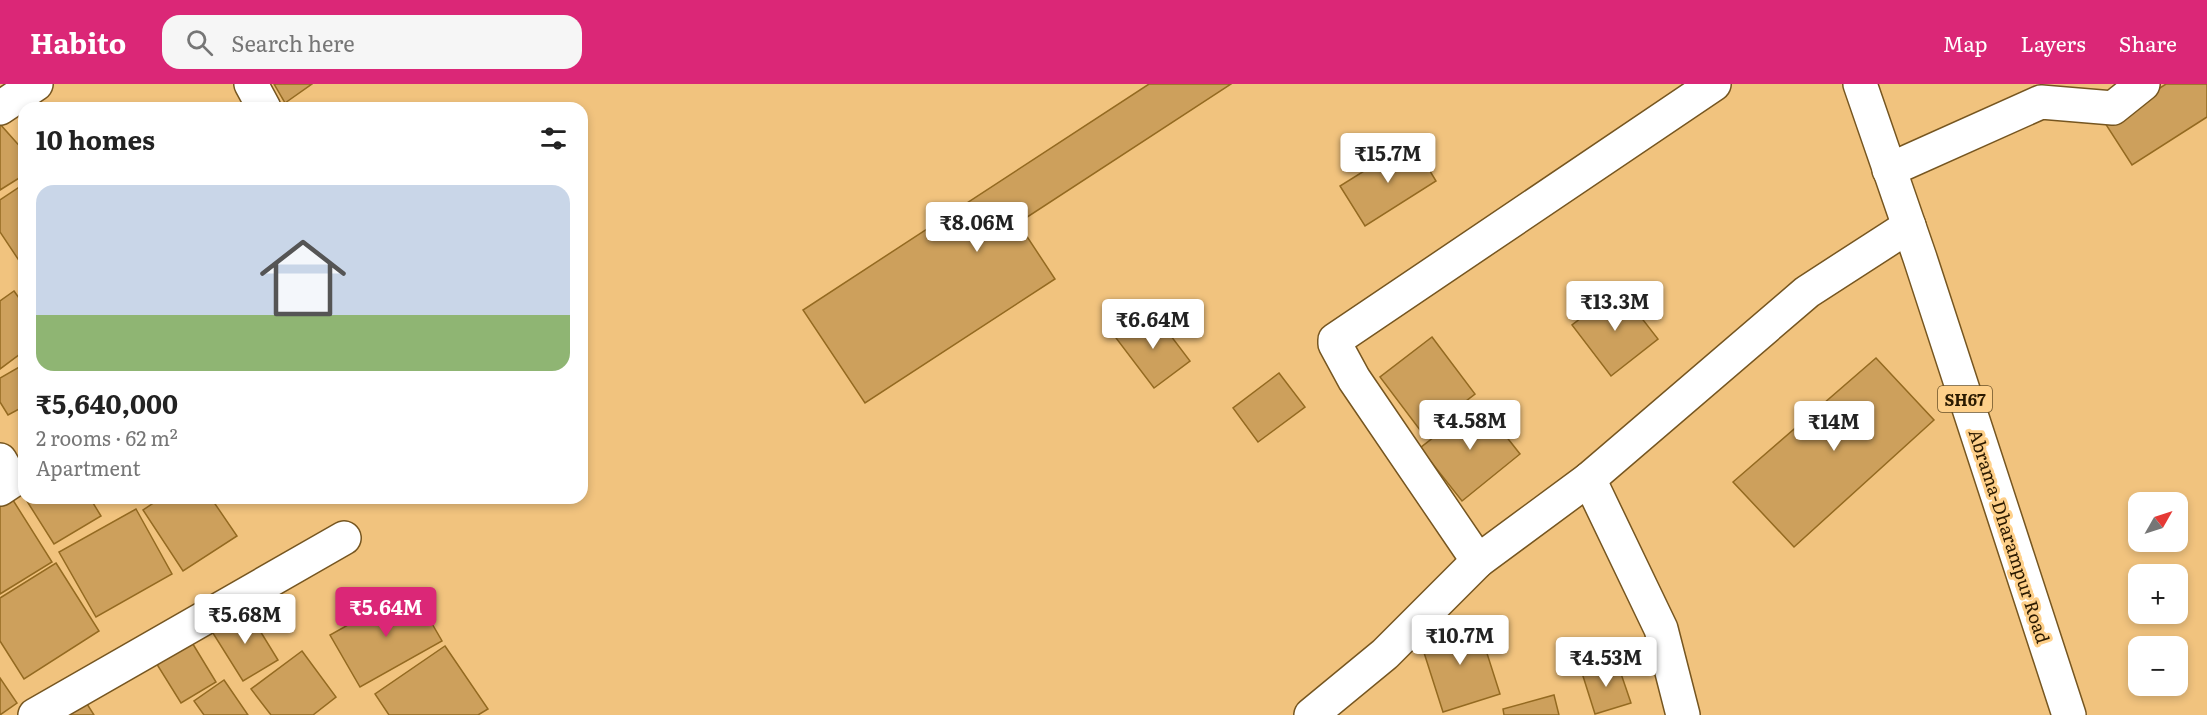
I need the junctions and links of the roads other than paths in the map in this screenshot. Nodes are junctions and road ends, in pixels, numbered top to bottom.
1 (251, 84) edge
2 (1714, 84) edge
3 (1860, 84) edge
4 (2143, 84) edge
5 (2040, 93) edge
6 (261, 102) edge
7 (1889, 170) junction
8 (1909, 226) junction
9 (0, 460) edge
10 (1589, 479) junction
11 (0, 489) edge
12 (344, 538) dead end
13 (1478, 561) junction
14 (35, 715) edge
15 (1311, 715) edge
16 (1683, 715) edge
17 (2069, 715) edge

1 - 6 street
2 - 13 street
3 - 7 street, Abrama-Dharampur Road / SH67
4 - 5 street
5 - 7 street
7 - 8 street, Abrama-Dharampur Road / SH67
8 - 10 street
8 - 17 street, Abrama-Dharampur Road / SH67
9 - 11 street
10 - 13 street
10 - 16 street
12 - 14 street
13 - 15 street

